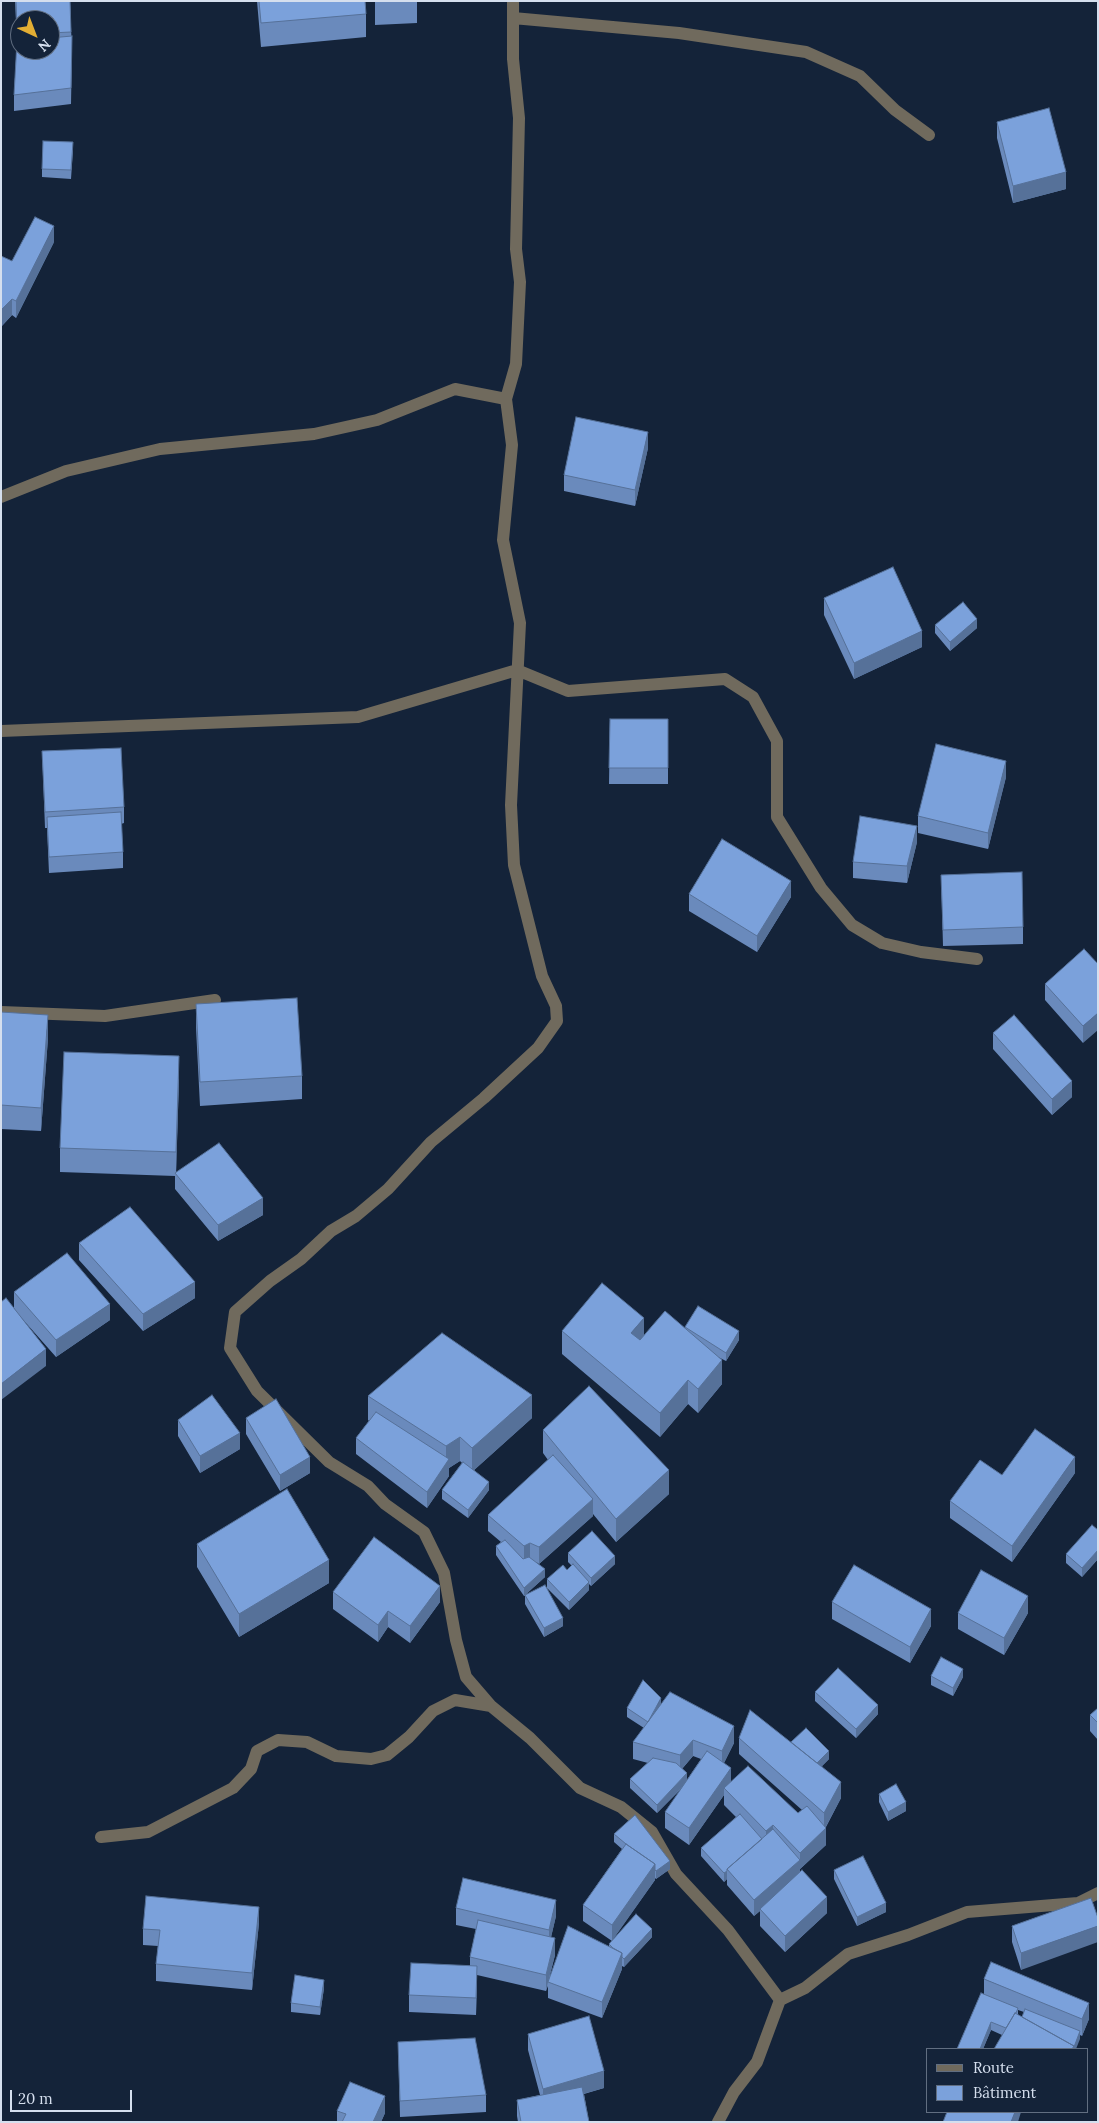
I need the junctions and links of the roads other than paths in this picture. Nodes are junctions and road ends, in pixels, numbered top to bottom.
1 (512, 1) edge
2 (513, 18) junction
3 (929, 135) dead end
4 (506, 399) junction
5 (1, 497) edge
6 (518, 670) junction
7 (1, 731) edge
8 (977, 958) dead end
9 (215, 1000) dead end
10 (1, 1012) edge
11 (491, 1706) junction
12 (101, 1837) dead end
13 (1098, 1893) edge
14 (780, 2000) junction
15 (718, 2122) edge

1 - 2 street
2 - 3 street
2 - 4 street
4 - 5 street
4 - 6 street
6 - 7 street
6 - 8 street
6 - 11 street
9 - 10 street
11 - 12 street
11 - 14 street
13 - 14 street
14 - 15 street

